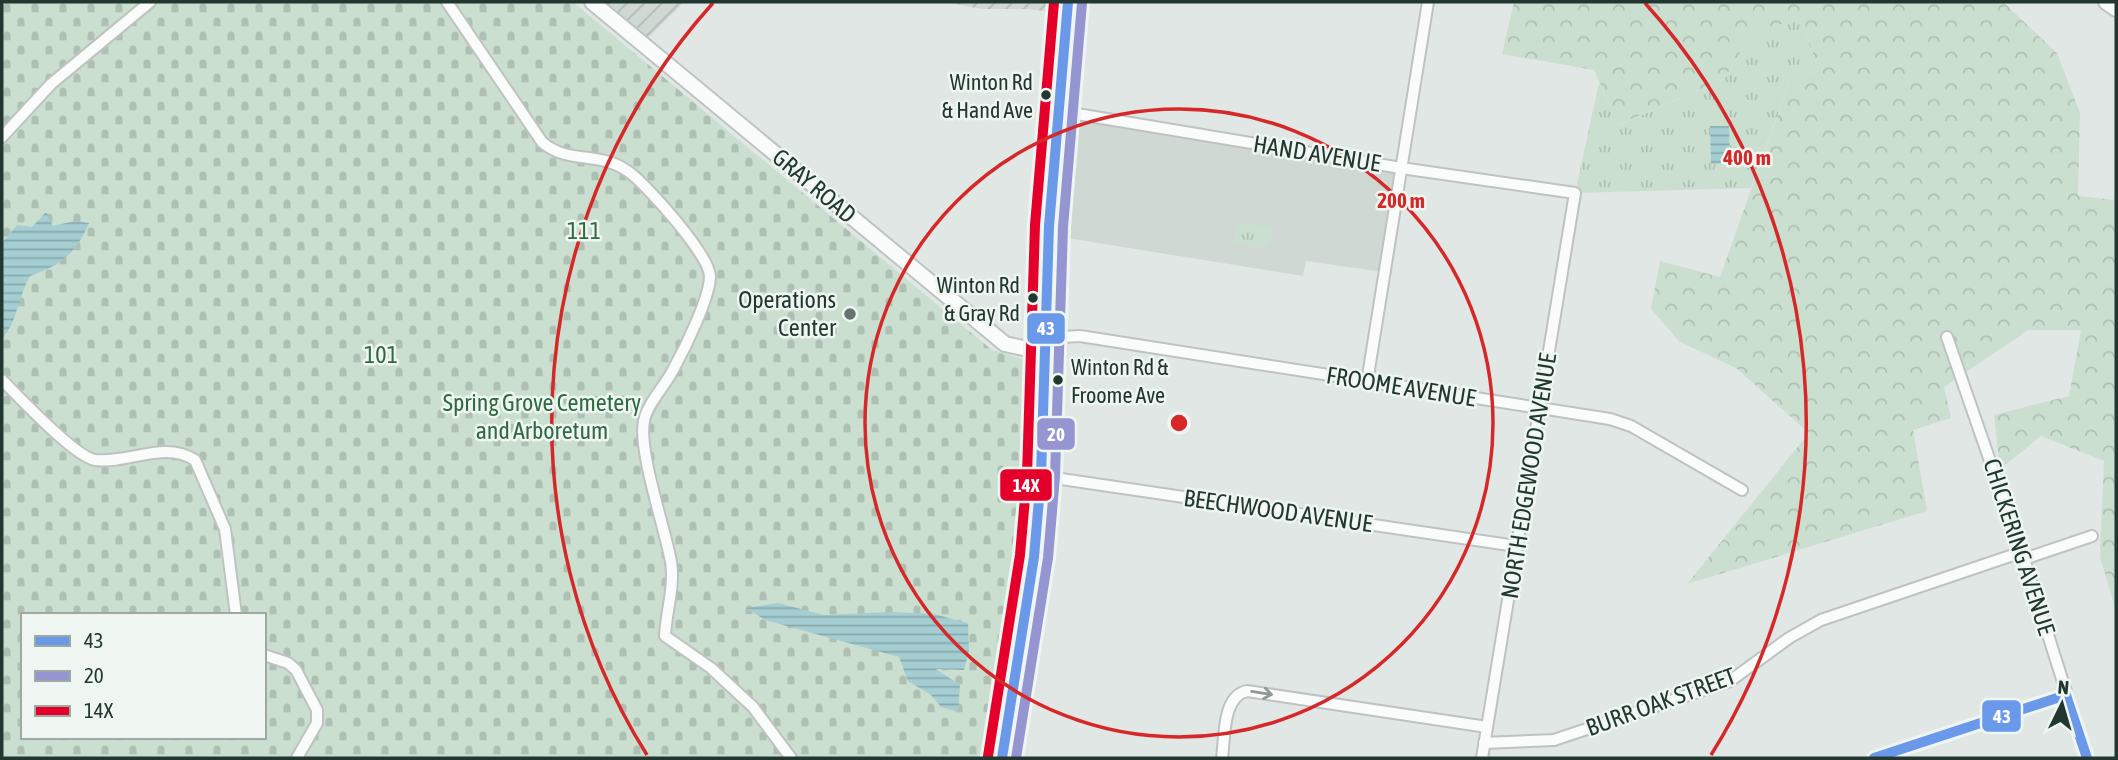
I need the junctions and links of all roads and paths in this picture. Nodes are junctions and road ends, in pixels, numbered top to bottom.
1 (150, 2) edge
2 (446, 2) edge
3 (592, 2) edge
4 (1068, 2) edge
5 (1428, 2) edge
6 (2106, 2) edge
7 (2116, 9) edge
8 (1059, 111) junction
9 (2, 137) edge
10 (1401, 168) junction
11 (1574, 193) joint
12 (1947, 337) dead end
13 (1045, 345) junction
14 (2, 380) edge
15 (1367, 382) junction
16 (1539, 408) junction
17 (1041, 476) junction
18 (1742, 490) dead end
19 (2092, 536) dead end
20 (1516, 546) junction
21 (2023, 556) junction
22 (236, 613) edge
23 (266, 656) edge
24 (2066, 695) junction
25 (1487, 727) junction
26 (1484, 743) junction
27 (297, 758) edge
28 (791, 758) edge
29 (1002, 758) edge
30 (1222, 758) edge
31 (1482, 758) edge
32 (1874, 758) edge
33 (2087, 758) edge

1 - 9 street
2 - 28 street
3 - 13 main road, GRAY ROAD
4 - 8 main road
5 - 10 street
6 - 7 main road
8 - 10 street, HAND AVENUE
8 - 13 main road
10 - 11 street, HAND AVENUE
10 - 15 street
11 - 16 street, NORTH EDGEWOOD AVENUE
12 - 21 street, CHICKERING AVENUE
13 - 15 street, FROOME AVENUE
13 - 17 main road
14 - 22 street
15 - 16 street, FROOME AVENUE
16 - 18 street, FROOME AVENUE
16 - 20 street, NORTH EDGEWOOD AVENUE
17 - 20 street, BEECHWOOD AVENUE
17 - 29 main road
19 - 21 street, BURR OAK STREET
20 - 25 street, NORTH EDGEWOOD AVENUE
21 - 24 street, CHICKERING AVENUE
21 - 26 street, BURR OAK STREET
23 - 27 street
24 - 32 street
24 - 33 street, CHICKERING AVENUE
25 - 26 street, NORTH EDGEWOOD AVENUE
30 -> 25 street
26 - 31 street, NORTH EDGEWOOD AVENUE

